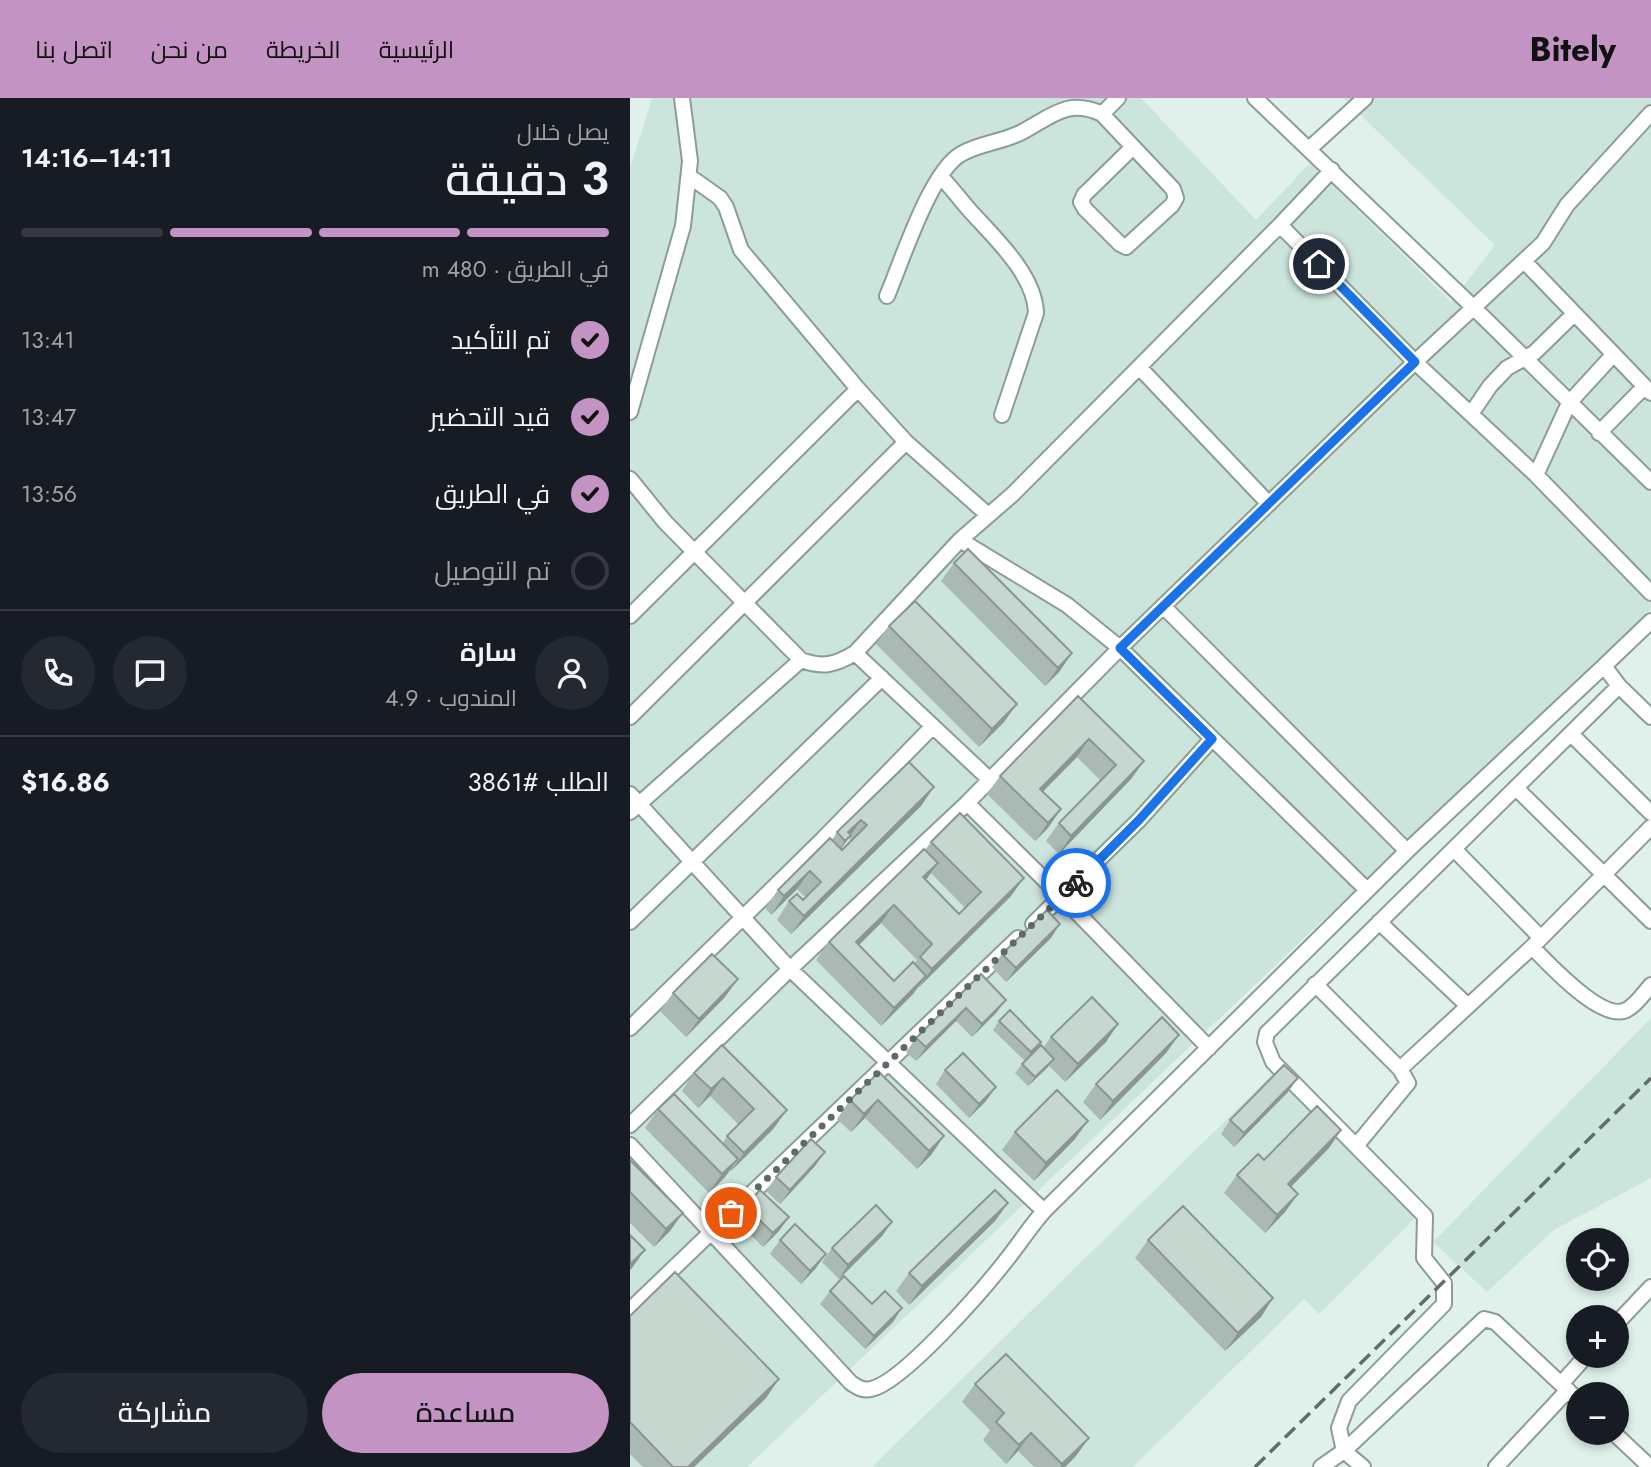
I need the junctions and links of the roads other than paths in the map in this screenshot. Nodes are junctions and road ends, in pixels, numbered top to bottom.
1 (682, 98) edge
2 (1118, 98) edge
3 (1255, 98) edge
4 (1365, 98) edge
5 (1651, 113) edge
6 (1102, 114) junction
7 (1133, 147) junction
8 (1309, 149) junction
9 (1332, 170) junction
10 (690, 176) junction
11 (941, 177) junction
12 (1280, 225) junction
13 (1524, 261) junction
14 (887, 296) dead end
15 (1474, 308) junction
16 (1574, 314) junction
17 (1614, 355) junction
18 (1525, 359) junction
19 (1415, 362) junction
20 (1139, 367) junction
21 (858, 389) junction
22 (1648, 390) edge
23 (1569, 403) junction
24 (630, 412) edge
25 (1471, 414) junction
26 (1002, 415) dead end
27 (1599, 433) junction
28 (906, 442) junction
29 (1536, 475) junction
30 (630, 479) edge
31 (1651, 482) edge
32 (1269, 504) junction
33 (988, 514) junction
34 (960, 540) junction
35 (693, 551) junction
36 (1651, 593) edge
37 (744, 602) junction
38 (1163, 606) junction
39 (630, 616) edge
40 (1651, 621) edge
41 (1120, 648) junction
42 (855, 653) junction
43 (802, 660) junction
44 (1604, 666) junction
45 (882, 678) junction
46 (1619, 686) junction
47 (630, 717) edge
48 (1651, 717) edge
49 (933, 726) junction
50 (1572, 734) junction
51 (1212, 739) junction
52 (989, 779) junction
53 (1516, 788) junction
54 (633, 803) edge
55 (967, 803) junction
56 (1651, 813) edge
57 (1651, 827) edge
58 (1454, 849) junction
59 (1407, 850) junction
60 (692, 861) junction
61 (1604, 874) junction
62 (1367, 890) junction
63 (1062, 897) junction
64 (743, 916) junction
65 (1651, 921) edge
66 (630, 922) edge
67 (1379, 922) junction
68 (1536, 942) junction
69 (790, 968) junction
70 (1315, 984) junction
71 (1651, 985) edge
72 (1467, 1005) junction
73 (630, 1028) edge
74 (1209, 1048) junction
75 (887, 1062) junction
76 (1400, 1069) junction
77 (630, 1125) edge
78 (630, 1145) edge
79 (1356, 1146) junction
80 (1044, 1211) junction
81 (712, 1232) junction
82 (1651, 1287) edge
83 (630, 1310) edge
84 (1629, 1310) edge
85 (1566, 1388) edge
86 (1566, 1394) edge
87 (1627, 1445) edge
88 (1344, 1451) junction
89 (1499, 1466) edge
90 (1321, 1467) edge
91 (1363, 1467) edge
92 (1650, 1467) edge

1 - 10 street
2 - 6 street
3 - 8 street
4 - 8 street
5 - 13 street
6 - 7 street
6 - 11 street
7 - 7 street
8 - 9 street
9 - 12 street
9 - 15 street
10 - 21 street
10 - 24 street
11 - 14 street
11 - 26 street
12 - 19 street
12 - 20 street
13 - 15 street
13 - 16 street
15 - 18 street
15 - 19 street
16 - 17 street
16 - 18 street
17 - 22 street
17 - 23 street
18 - 23 street
18 - 25 street
19 - 25 street
19 - 32 street
20 - 32 street
20 - 33 street
21 - 28 street
21 - 35 street
22 - 27 street
23 - 27 street
23 - 29 street
25 - 29 street
27 - 31 street
28 - 33 street
28 - 37 street
29 - 36 street
30 - 35 street
32 - 38 street
33 - 34 street
34 - 41 street
34 - 42 street
35 - 37 street
35 - 39 street
37 - 43 street
37 - 47 street
38 - 41 street
38 - 59 street
40 - 44 street
41 - 51 street
41 - 52 street
42 - 43 street
42 - 45 street
43 - 54 street
44 - 46 street
44 - 59 street
45 - 49 street
45 - 60 street
46 - 48 street
46 - 50 street
49 - 52 street
49 - 64 street
50 - 53 street
50 - 56 street
51 - 62 street
51 - 63 street
52 - 55 street
53 - 58 street
53 - 61 street
54 - 60 street
55 - 63 street
55 - 69 street
57 - 61 street
58 - 67 street
58 - 68 street
59 - 62 street
60 - 64 street
60 - 66 street
61 - 65 street
61 - 68 street
62 - 74 street
63 - 74 street
63 - 75 street
64 - 69 street
64 - 73 street
67 - 70 street
67 - 72 street
68 - 71 street
68 - 72 street
69 - 75 street
69 - 77 street
70 - 76 street
70 - 79 street
72 - 76 street
74 - 80 street
75 - 80 street
75 - 81 street
76 - 79 street
78 - 81 street
79 - 88 street
80 - 81 street
81 - 83 street
82 - 84 street
85 - 88 street
86 - 89 street
87 - 92 street
88 - 90 street
88 - 91 street

